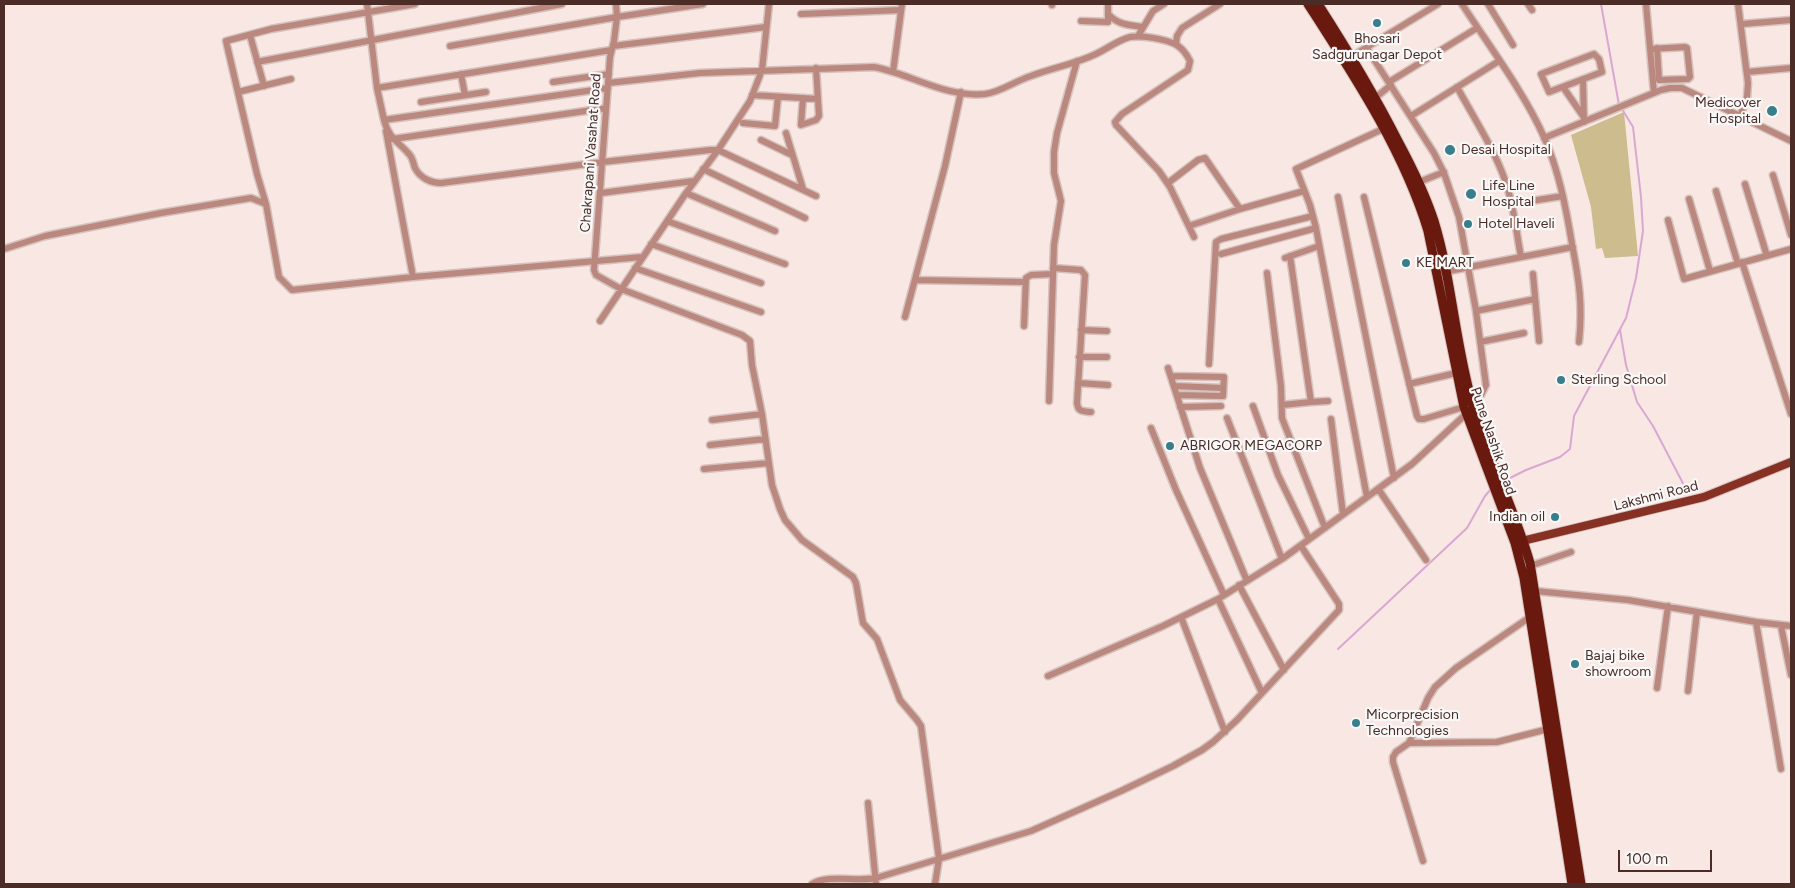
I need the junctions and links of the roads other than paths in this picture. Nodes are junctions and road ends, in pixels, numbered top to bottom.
1 (367, 4) edge
2 (415, 4) edge
3 (562, 4) edge
4 (616, 4) edge
5 (625, 4) edge
6 (704, 4) edge
7 (769, 4) edge
8 (1108, 4) edge
9 (1164, 4) edge
10 (1220, 4) edge
11 (1308, 4) edge
12 (1318, 4) edge
13 (1438, 4) edge
14 (1462, 4) edge
15 (1488, 4) edge
16 (1646, 4) edge
17 (1738, 4) edge
18 (901, 7) edge
19 (1153, 7) edge
20 (368, 12) junction
21 (801, 14) dead end
22 (1108, 14) junction
23 (617, 17) junction
24 (1791, 20) edge
25 (1081, 21) dead end
26 (1742, 24) junction
27 (766, 27) junction
28 (1143, 27) junction
29 (1477, 28) junction
30 (250, 35) junction
31 (1138, 36) junction
32 (372, 39) junction
33 (1176, 44) junction
34 (1513, 45) dead end
35 (450, 46) dead end
36 (1366, 46) junction
37 (612, 48) junction
38 (1653, 49) junction
39 (1348, 58) junction
40 (1077, 61) junction
41 (1499, 61) junction
42 (257, 62) junction
43 (816, 68) junction
44 (1791, 68) edge
45 (762, 70) junction
46 (893, 72) junction
47 (1747, 72) junction
48 (461, 74) junction
49 (609, 74) junction
50 (291, 79) dead end
51 (1583, 79) junction
52 (553, 82) dead end
53 (1390, 83) junction
54 (608, 85) junction
55 (264, 86) junction
56 (1457, 87) junction
57 (1562, 87) junction
58 (378, 88) junction
59 (238, 92) junction
60 (486, 92) dead end
61 (960, 92) junction
62 (1654, 93) junction
63 (465, 95) junction
64 (752, 95) junction
65 (778, 97) junction
66 (803, 98) junction
67 (1375, 98) junction
68 (818, 99) junction
69 (421, 102) dead end
70 (606, 108) junction
71 (1411, 116) junction
72 (1740, 116) junction
73 (384, 120) junction
74 (1584, 120) junction
75 (744, 123) dead end
76 (1383, 129) junction
77 (786, 133) dead end
78 (1544, 138) junction
79 (393, 139) junction
80 (761, 140) dead end
81 (1791, 141) edge
82 (718, 150) junction
83 (792, 155) junction
84 (603, 162) junction
85 (703, 169) junction
86 (1444, 172) junction
87 (1773, 175) dead end
88 (694, 181) junction
89 (1419, 182) junction
90 (1168, 183) junction
91 (1745, 184) dead end
92 (802, 189) junction
93 (1304, 191) junction
94 (1716, 191) dead end
95 (601, 193) junction
96 (686, 193) junction
97 (816, 196) dead end
98 (1563, 196) junction
99 (1338, 197) dead end
100 (1364, 197) dead end
101 (1689, 199) dead end
102 (266, 204) junction
103 (1512, 204) junction
104 (1240, 209) junction
105 (1313, 216) junction
106 (804, 218) dead end
107 (1668, 220) dead end
108 (667, 221) junction
109 (1189, 226) junction
110 (1316, 228) junction
111 (775, 231) dead end
112 (1791, 235) edge
113 (1194, 236) dead end
114 (651, 244) junction
115 (1319, 246) junction
116 (1573, 247) junction
117 (4, 249) edge
118 (1790, 250) edge
119 (1221, 254) dead end
120 (1767, 256) junction
121 (642, 257) junction
122 (1520, 257) junction
123 (1791, 257) edge
124 (596, 260) junction
125 (1740, 263) junction
126 (785, 264) dead end
127 (1468, 267) junction
128 (635, 268) junction
129 (1053, 271) junction
130 (1710, 272) junction
131 (1267, 273) dead end
132 (1442, 273) junction
133 (1533, 274) dead end
134 (413, 277) junction
135 (915, 280) junction
136 (1025, 282) junction
137 (761, 283) dead end
138 (621, 289) junction
139 (1535, 299) junction
140 (1476, 311) junction
141 (761, 312) dead end
142 (905, 317) dead end
143 (600, 321) dead end
144 (1024, 326) dead end
145 (1081, 330) junction
146 (1107, 331) dead end
147 (1524, 333) dead end
148 (1539, 341) dead end
149 (1480, 342) junction
150 (1579, 342) dead end
151 (1079, 356) junction
152 (1107, 358) dead end
153 (1209, 364) dead end
154 (1168, 368) dead end
155 (1456, 373) junction
156 (1171, 376) junction
157 (1078, 383) junction
158 (1409, 384) junction
159 (1108, 385) dead end
160 (1174, 386) junction
161 (1223, 388) junction
162 (1177, 395) junction
163 (1049, 401) dead end
164 (1328, 401) dead end
165 (1311, 402) junction
166 (1472, 402) junction
167 (1282, 405) junction
168 (1221, 406) dead end
169 (1253, 406) dead end
170 (1180, 407) junction
171 (1465, 410) junction
172 (1091, 412) dead end
173 (762, 414) junction
174 (1791, 414) edge
175 (1227, 418) dead end
176 (1331, 418) dead end
177 (712, 420) dead end
178 (1151, 428) dead end
179 (766, 439) junction
180 (710, 445) dead end
181 (1791, 462) edge
182 (769, 463) junction
183 (704, 469) dead end
184 (1394, 478) junction
185 (1379, 490) junction
186 (1367, 497) junction
187 (1344, 514) junction
188 (1325, 528) junction
189 (1309, 539) junction
190 (1519, 541) junction
191 (1301, 546) junction
192 (1572, 552) dead end
193 (1282, 559) junction
194 (1426, 560) dead end
195 (1530, 566) junction
196 (1247, 581) junction
197 (1239, 586) junction
198 (1535, 591) junction
199 (1221, 597) junction
200 (1668, 606) junction
201 (1696, 612) junction
202 (1181, 617) junction
203 (1530, 617) junction
204 (1756, 622) junction
205 (1781, 626) junction
206 (1791, 626) edge
207 (1284, 670) junction
208 (1791, 675) edge
209 (1048, 676) dead end
210 (1657, 688) dead end
211 (1688, 691) dead end
212 (1262, 693) junction
213 (1548, 729) junction
214 (1225, 732) junction
215 (1409, 742) junction
216 (1781, 769) dead end
217 (868, 803) dead end
218 (939, 859) junction
219 (1423, 861) dead end
220 (876, 881) edge
221 (812, 884) edge
222 (935, 884) edge
223 (1572, 884) edge
224 (1580, 884) edge

1 - 20 street
2 - 20 street
3 - 32 street
4 - 5 street
4 - 23 street, Chakrapani Vasahat Road
6 - 23 street
7 - 27 street
8 - 22 street
9 - 19 street
10 - 33 street
11 - 39 highway, Pune Nashik Road
12 - 39 highway, Pune Nashik Road
13 - 36 street
14 - 29 street
15 - 34 street
16 - 38 street
17 - 26 street
18 - 21 street
18 - 46 street
19 - 28 street
20 - 30 street
20 - 32 street
22 - 25 street
22 - 28 street
23 - 35 street
23 - 37 street, Chakrapani Vasahat Road
24 - 26 street
26 - 47 street
27 - 37 street
27 - 45 street
28 - 31 street
29 - 41 street
29 - 53 street
30 - 42 street
30 - 59 street
31 - 33 street
31 - 40 street
32 - 42 street
32 - 58 street
33 - 90 street
36 - 39 street
36 - 53 street
37 - 48 street
37 - 49 street, Chakrapani Vasahat Road
38 - 38 street
38 - 62 street
39 - 67 highway, Pune Nashik Road
39 - 76 highway, Pune Nashik Road
40 - 61 street
40 - 129 street
41 - 56 street
41 - 78 street
42 - 55 street
43 - 45 street
43 - 46 street
43 - 68 street
44 - 47 street
45 - 54 street
45 - 64 street
46 - 61 street
47 - 72 street
48 - 58 street
48 - 63 street
49 - 52 street
49 - 54 street, Chakrapani Vasahat Road
50 - 55 street
51 - 57 street
51 - 57 street
51 - 74 street
53 - 67 street
53 - 71 street
54 - 70 street, Chakrapani Vasahat Road
54 - 73 street
55 - 59 street
56 - 71 street
56 - 103 street
57 - 74 street
58 - 73 street
59 - 102 street
60 - 63 street
61 - 135 street
62 - 72 street
62 - 74 street
63 - 69 street
64 - 65 street
64 - 82 street
65 - 66 street
65 - 75 street
66 - 68 street
66 - 68 street
67 - 89 highway, Pune Nashik Road
70 - 79 street
70 - 84 street, Chakrapani Vasahat Road
71 - 86 street
72 - 81 street
73 - 79 street
73 - 134 street
74 - 78 street
76 - 93 street
76 - 132 highway, Pune Nashik Road
77 - 83 street
78 - 98 street
79 - 84 street
80 - 83 street
82 - 84 street
82 - 85 street
82 - 92 street
83 - 92 street
84 - 95 street, Chakrapani Vasahat Road
85 - 88 street
85 - 106 street
86 - 89 street
86 - 127 street
87 - 112 street
88 - 95 street
88 - 96 street
89 - 132 highway, Pune Nashik Road
90 - 104 street
90 - 109 street
91 - 120 street
92 - 97 street
93 - 104 street
93 - 105 street
94 - 125 street
95 - 124 street, Chakrapani Vasahat Road
96 - 108 street
96 - 111 street
98 - 103 street
98 - 116 street
99 - 184 street
100 - 158 street
101 - 130 street
102 - 117 street
102 - 134 street
103 - 122 street
104 - 109 street
105 - 110 street
105 - 153 street
107 - 130 street
108 - 114 street
108 - 126 street
109 - 113 street
110 - 115 street
110 - 119 street
114 - 121 street
114 - 137 street
115 - 165 street
115 - 186 street
116 - 122 street
116 - 150 street
118 - 120 street
118 - 123 street
120 - 125 street
121 - 124 street
121 - 128 street
122 - 127 street
124 - 134 street
124 - 138 street, Chakrapani Vasahat Road
125 - 130 street
125 - 174 street
127 - 132 street
127 - 140 street
128 - 138 street
128 - 141 street
129 - 136 street
129 - 145 street
129 - 163 street
131 - 167 street
132 - 155 highway, Pune Nashik Road
132 - 166 highway, Pune Nashik Road
133 - 139 street
135 - 136 street
135 - 142 street
136 - 144 street
138 - 143 street
138 - 173 street
139 - 140 street
139 - 148 street
140 - 149 street
145 - 146 street
145 - 151 street
147 - 149 street
149 - 166 street
151 - 152 street
151 - 157 street
154 - 156 street
155 - 158 street
155 - 171 highway, Pune Nashik Road
156 - 160 street
156 - 161 street
157 - 159 street
157 - 172 street
158 - 171 street
160 - 161 street
160 - 162 street
161 - 162 street
162 - 170 street
164 - 165 street
165 - 167 street
166 - 190 highway, Pune Nashik Road
167 - 188 street
168 - 170 street
169 - 189 street
170 - 196 street
171 - 184 street
171 - 190 highway, Pune Nashik Road
173 - 177 street
173 - 179 street
175 - 193 street
176 - 187 street
178 - 199 street
179 - 180 street
179 - 182 street
181 - 190 main road, Lakshmi Road
182 - 183 street
182 - 218 street
184 - 185 street
185 - 186 street
185 - 194 street
186 - 187 street
187 - 188 street
188 - 189 street
189 - 191 street
190 - 195 highway, Pune Nashik Road
190 - 203 highway, Pune Nashik Road
191 - 193 street
191 - 207 street
192 - 195 street
193 - 196 street
195 - 198 highway, Pune Nashik Road
196 - 197 street
197 - 199 street
197 - 207 street
198 - 200 street
198 - 224 highway, Pune Nashik Road
199 - 202 street
199 - 212 street
200 - 201 street
200 - 210 street
201 - 204 street
201 - 211 street
202 - 209 street
202 - 214 street
203 - 213 highway, Pune Nashik Road
203 - 215 street
204 - 205 street
204 - 216 street
205 - 206 street
205 - 208 street
207 - 212 street
212 - 214 street
213 - 215 street
213 - 223 highway, Pune Nashik Road
214 - 218 street
215 - 219 street
217 - 220 street
218 - 220 street
218 - 222 street
220 - 221 street

